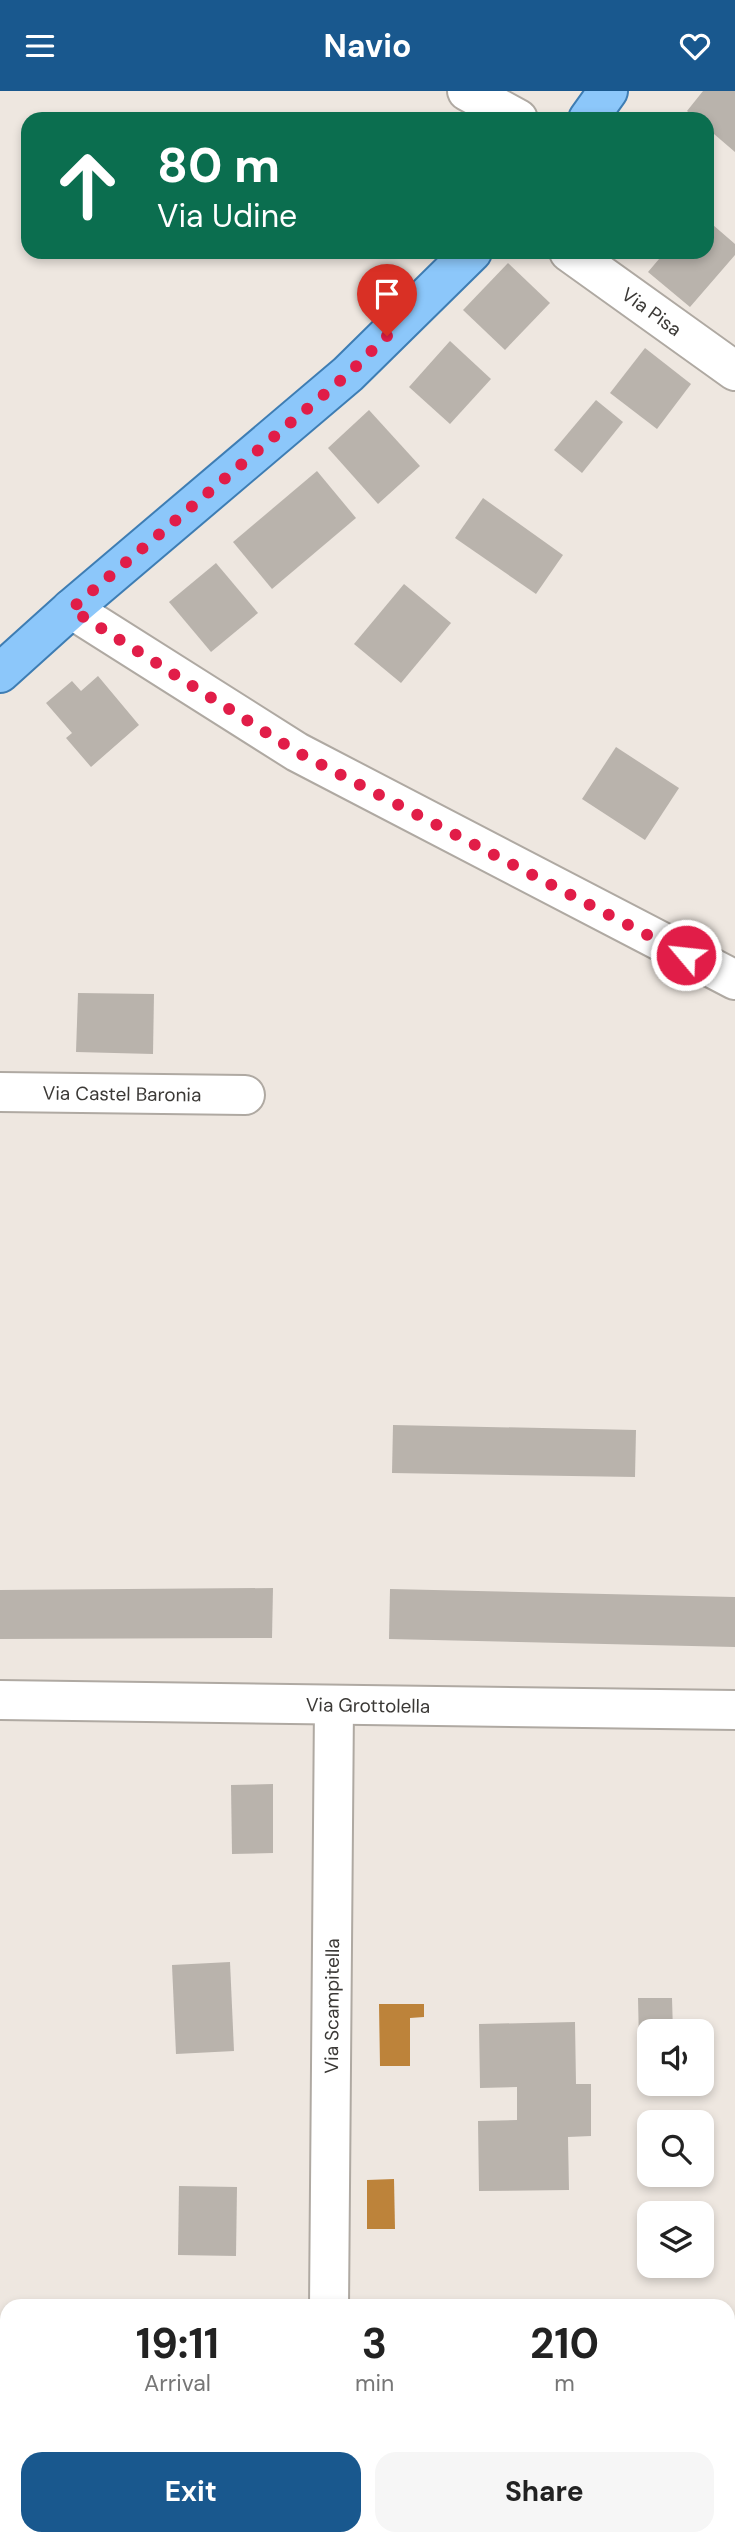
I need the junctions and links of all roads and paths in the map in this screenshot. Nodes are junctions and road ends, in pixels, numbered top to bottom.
1 (467, 91) edge
2 (608, 91) edge
3 (506, 112) edge
4 (592, 112) edge
5 (465, 259) edge
6 (579, 259) edge
7 (735, 370) edge
8 (71, 609) junction
9 (0, 673) edge
10 (735, 980) edge
11 (0, 1092) edge
12 (245, 1095) dead end
13 (0, 1700) edge
14 (334, 1705) junction
15 (735, 1710) edge
16 (330, 2299) edge

1 - 3 street
2 - 4 main road
5 - 8 main road
6 - 7 street, Via Pisa
8 - 9 main road
8 - 10 street
11 - 12 street, Via Castel Baronia
13 - 14 street, Via Grottolella
14 - 15 street, Via Grottolella
14 - 16 street, Via Scampitella

